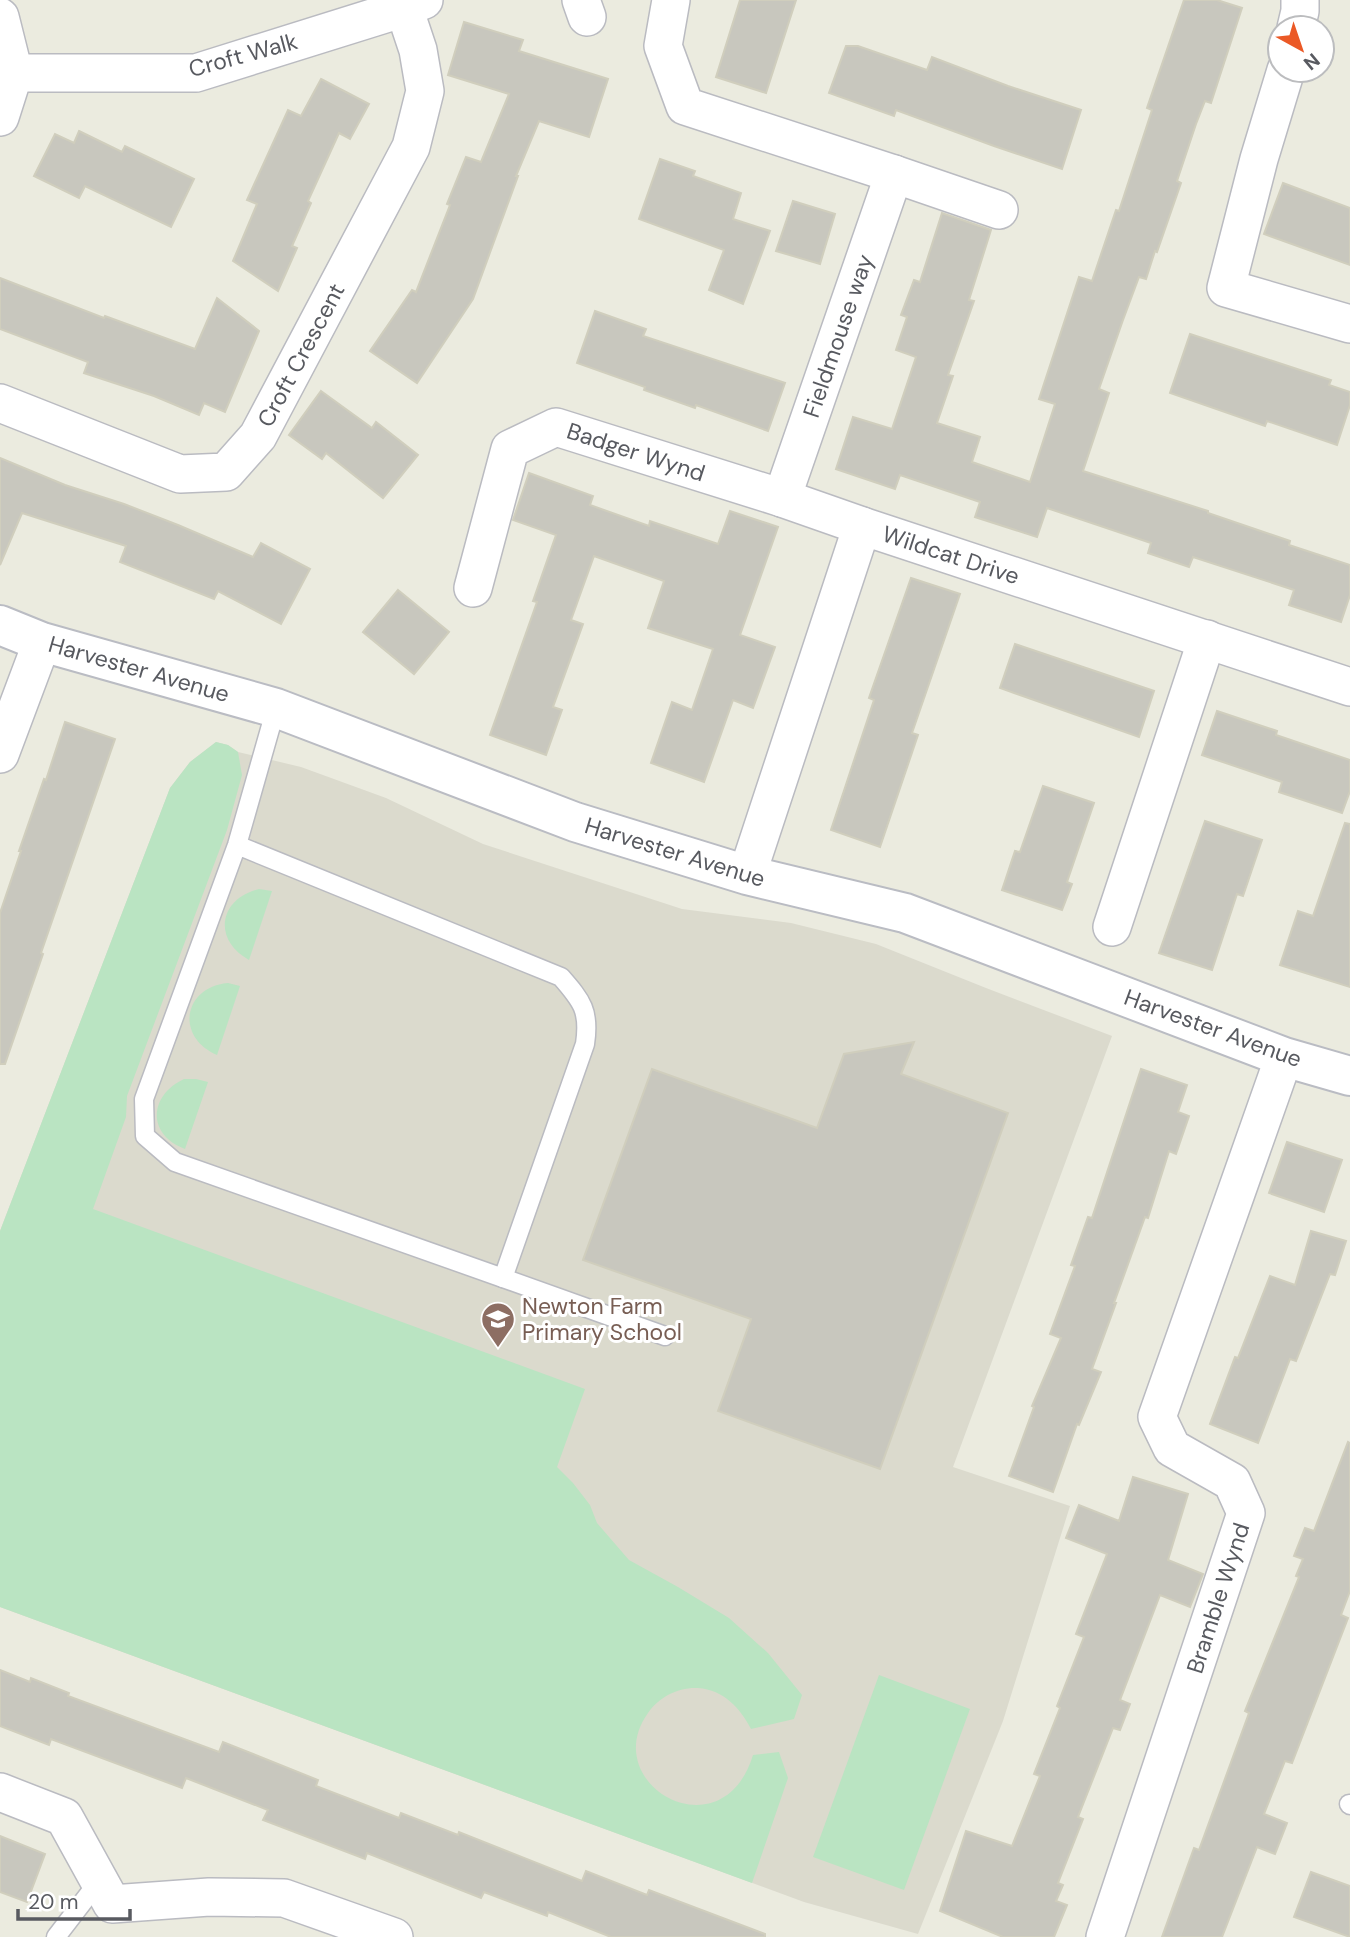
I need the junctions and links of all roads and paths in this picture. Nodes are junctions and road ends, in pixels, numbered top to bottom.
1 (671, 0) edge
2 (414, 4) edge
3 (0, 18) edge
4 (14, 73) junction
5 (1282, 84) edge
6 (0, 117) edge
7 (894, 174) junction
8 (999, 210) dead end
9 (1350, 324) edge
10 (0, 403) edge
11 (782, 498) junction
12 (862, 526) junction
13 (472, 588) dead end
14 (0, 625) edge
15 (1207, 639) junction
16 (42, 642) junction
17 (1350, 687) edge
18 (276, 708) junction
19 (0, 754) edge
20 (237, 845) junction
21 (747, 875) junction
22 (1112, 927) dead end
23 (1284, 1057) junction
24 (1350, 1076) edge
25 (503, 1278) junction
26 (665, 1336) dead end
27 (0, 1792) edge
28 (99, 1881) junction
29 (56, 1937) edge
30 (394, 1937) edge
31 (1105, 1937) edge

1 - 7 street
2 - 4 street, Croft Walk
2 - 10 street, Croft Crescent
3 - 4 street
4 - 6 street
5 - 9 street
7 - 8 street
7 - 11 street, Fieldmouse way
11 - 12 street, Badger Wynd
11 - 13 street, Badger Wynd
12 - 15 street, Wildcat Drive
12 - 21 street, Wildcat Drive
14 - 16 street, Harvester Avenue
15 - 17 street, Wildcat Drive
15 - 22 street
16 - 18 street, Harvester Avenue
16 - 19 street
18 - 20 lane
18 - 21 street, Harvester Avenue
20 - 25 lane
20 - 25 lane
21 - 23 street, Harvester Avenue
23 - 24 street, Harvester Avenue
23 - 31 street, Bramble Wynd
25 - 26 lane
27 - 28 street
28 - 29 lane
28 - 30 street

